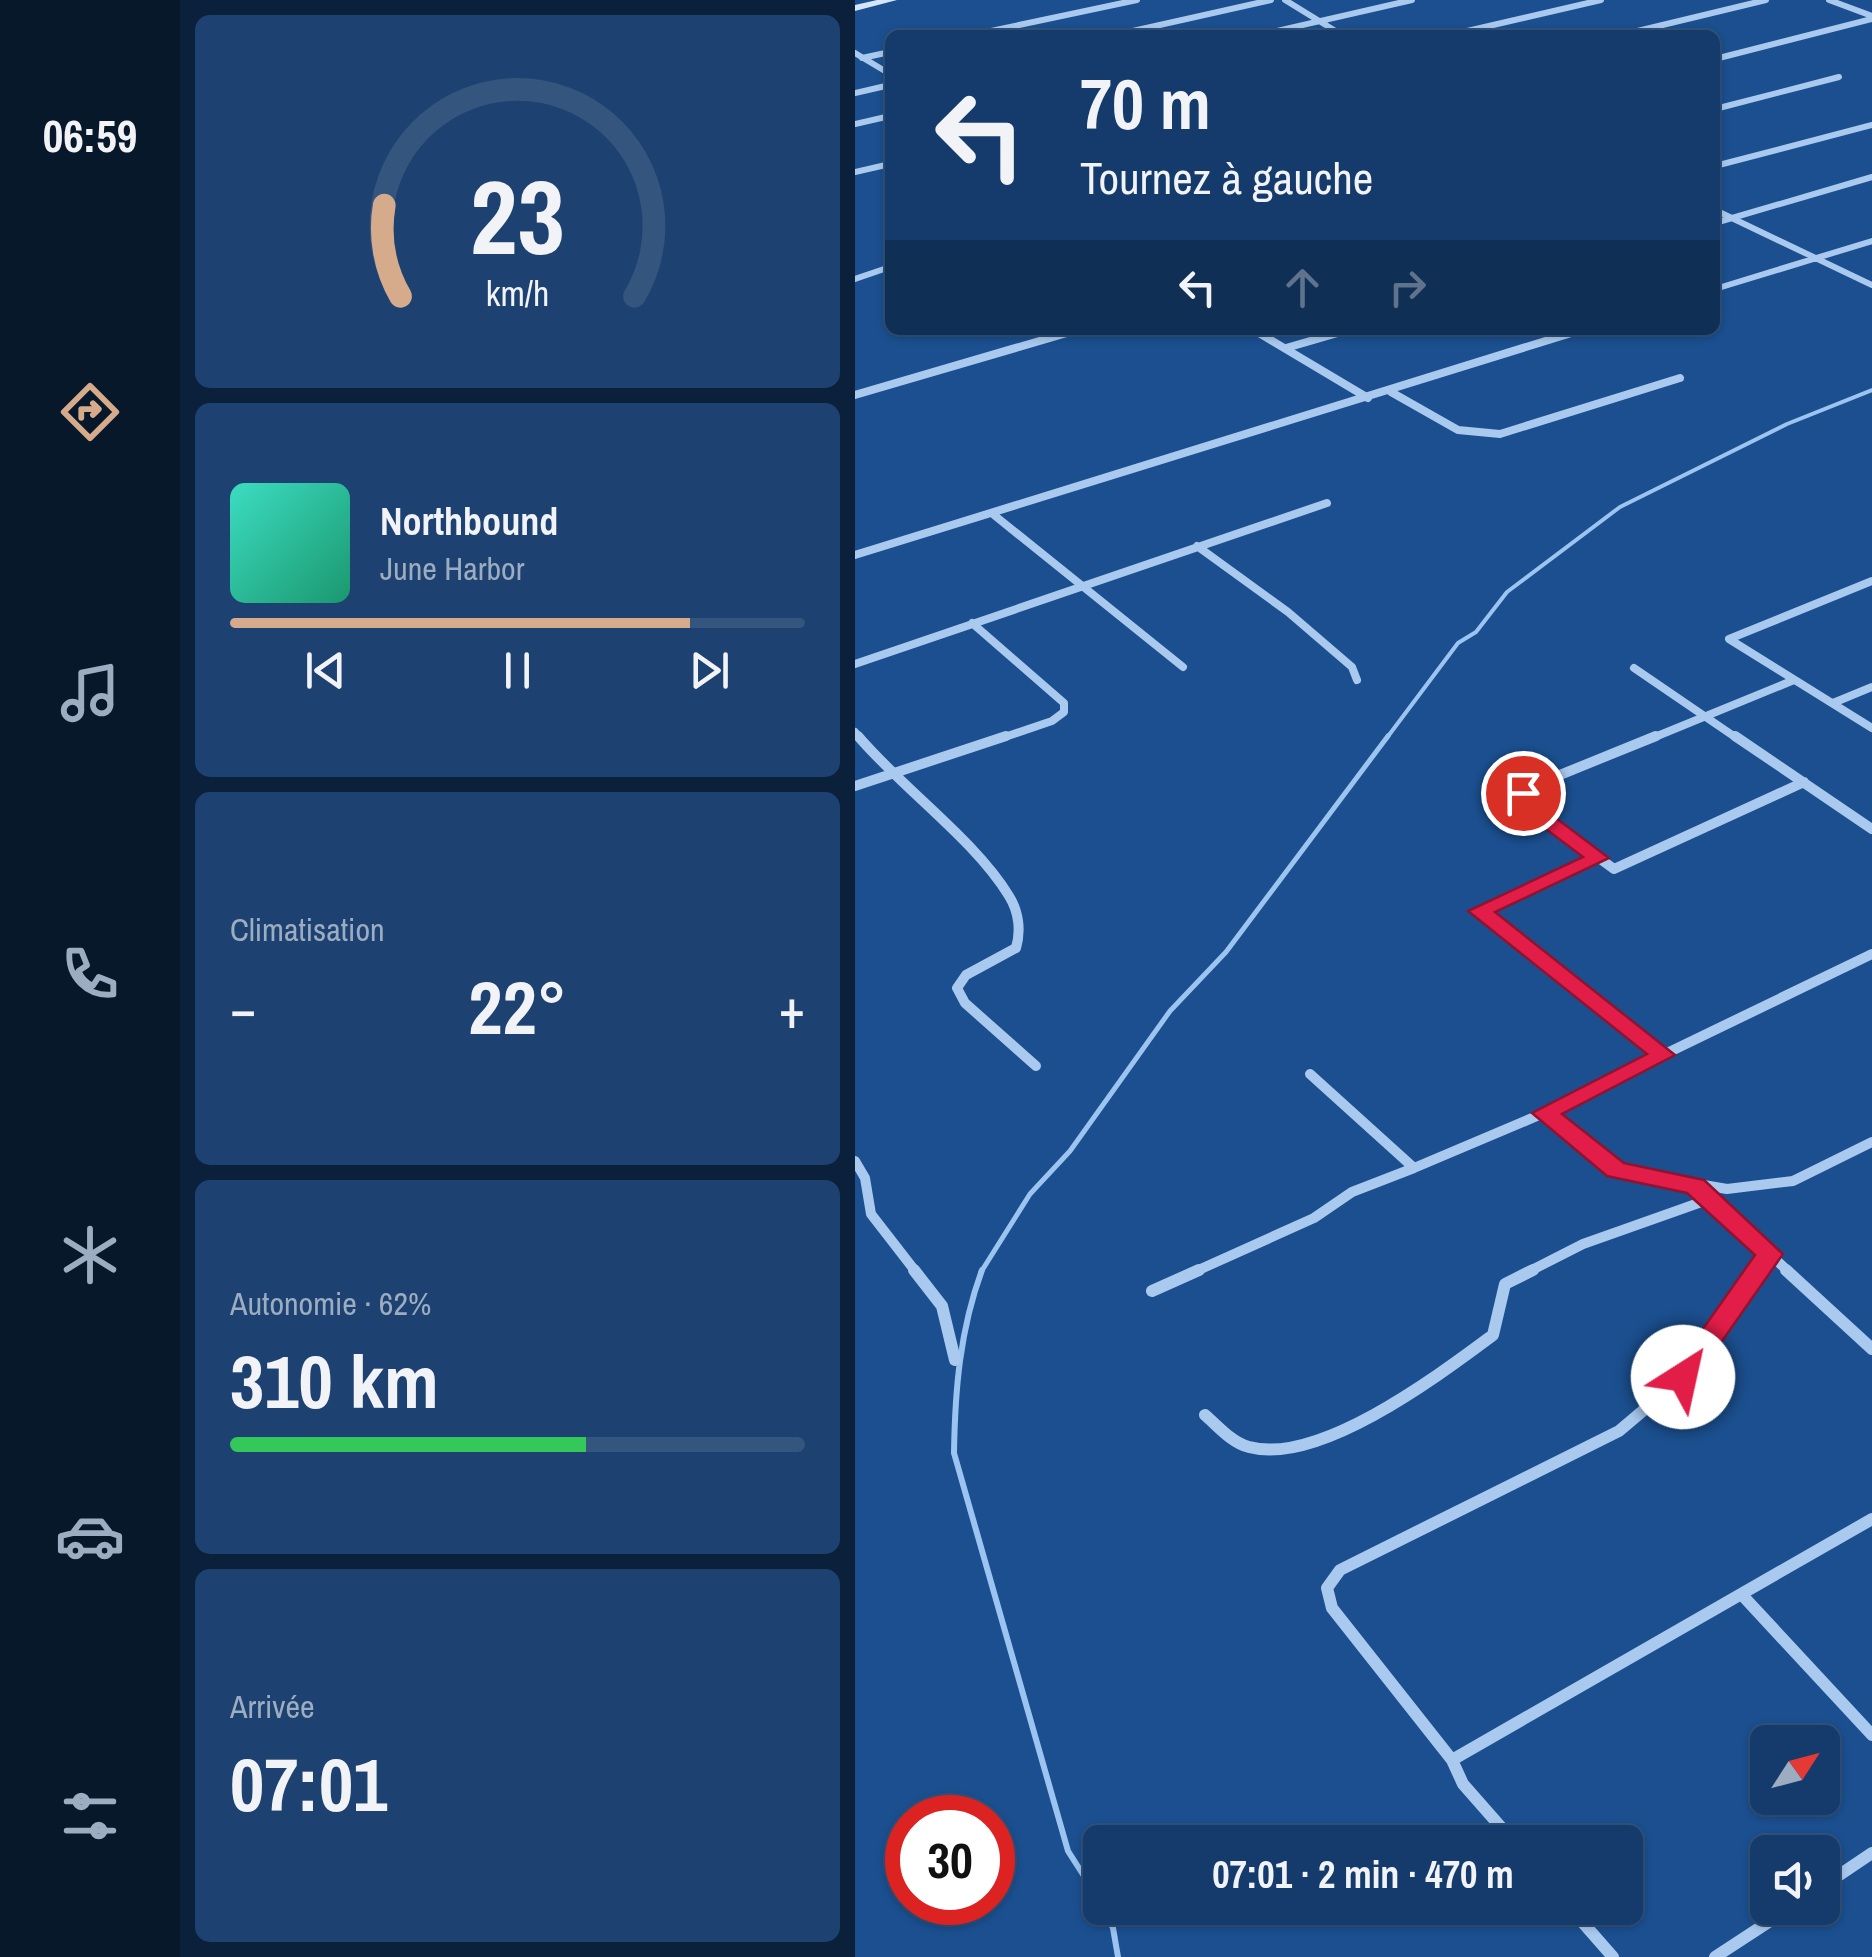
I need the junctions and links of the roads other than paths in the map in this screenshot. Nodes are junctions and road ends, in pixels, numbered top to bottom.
1 (892, 0) edge
2 (1137, 0) edge
3 (1271, 0) edge
4 (1285, 0) edge
5 (1412, 0) edge
6 (1601, 0) edge
7 (1766, 0) edge
8 (1829, 0) edge
9 (855, 8) edge
10 (1872, 18) edge
11 (1317, 22) junction
12 (996, 30) edge
13 (1137, 30) edge
14 (1281, 30) edge
15 (1332, 30) edge
16 (1471, 30) edge
17 (1642, 30) edge
18 (885, 53) edge
19 (857, 57) edge
20 (1720, 58) edge
21 (885, 71) edge
22 (1839, 77) dead end
23 (885, 86) edge
24 (855, 93) edge
25 (1720, 108) edge
26 (885, 117) edge
27 (855, 124) edge
28 (1872, 124) edge
29 (885, 165) edge
30 (1720, 165) edge
31 (855, 172) edge
32 (1872, 177) edge
33 (1720, 212) edge
34 (1733, 218) junction
35 (1720, 222) edge
36 (1872, 241) edge
37 (1817, 258) junction
38 (885, 269) edge
39 (855, 278) edge
40 (1872, 285) edge
41 (1720, 287) edge
42 (1060, 335) edge
43 (1263, 335) edge
44 (1331, 335) edge
45 (1566, 335) edge
46 (1286, 348) junction
47 (1680, 378) dead end
48 (1391, 392) junction
49 (855, 395) edge
50 (1368, 398) junction
51 (1327, 503) dead end
52 (994, 515) junction
53 (1197, 546) junction
54 (855, 555) edge
55 (1872, 581) edge
56 (1082, 586) junction
57 (972, 623) junction
58 (855, 664) edge
59 (1183, 667) dead end
60 (1635, 668) dead end
61 (1357, 680) dead end
62 (1794, 680) junction
63 (1872, 687) edge
64 (1833, 703) junction
65 (1706, 716) junction
66 (1872, 728) edge
67 (855, 732) edge
68 (890, 774) junction
69 (1804, 782) junction
70 (855, 786) edge
71 (1872, 829) edge
72 (1599, 858) junction
73 (1872, 954) edge
74 (1663, 1055) junction
75 (1036, 1066) dead end
76 (1310, 1074) dead end
77 (1544, 1113) junction
78 (1872, 1142) edge
79 (855, 1161) edge
80 (1414, 1168) junction
81 (1695, 1186) junction
82 (1709, 1199) junction
83 (1770, 1254) junction
84 (1152, 1291) dead end
85 (1872, 1349) edge
86 (955, 1360) dead end
87 (1205, 1415) dead end
88 (1872, 1518) edge
89 (1743, 1596) junction
90 (1872, 1734) edge
91 (1452, 1760) junction
92 (1499, 1825) edge
93 (1872, 1854) edge
94 (1840, 1875) edge
95 (1585, 1925) edge
96 (1764, 1925) edge
97 (1613, 1957) edge
98 (1715, 1957) edge

1 - 9 street
2 - 12 street
3 - 13 street
4 - 11 street
5 - 11 street
6 - 16 street
7 - 17 street
8 - 10 street
10 - 20 street
11 - 14 street
11 - 15 street
18 - 19 street
19 - 21 street
22 - 25 street
23 - 24 street
26 - 27 street
28 - 30 street
29 - 31 street
32 - 34 street
33 - 34 street
34 - 35 street
34 - 37 street
36 - 37 street
37 - 40 street
37 - 41 street
38 - 39 street
42 - 49 street
43 - 46 street
44 - 46 street
45 - 48 street
46 - 50 street
47 - 48 street
48 - 50 street
50 - 52 street
51 - 53 street
52 - 54 street
52 - 56 street
53 - 56 street
53 - 61 street
55 - 62 street
56 - 57 street
56 - 59 street
57 - 58 street
57 - 68 street
60 - 65 street
62 - 64 street
62 - 65 street
63 - 64 street
64 - 66 street
65 - 69 street
65 - 72 street
67 - 68 street
68 - 70 street
68 - 75 street
69 - 71 street
69 - 72 street
72 - 74 street
73 - 74 street
74 - 77 street
76 - 80 street
77 - 80 street
77 - 81 street
78 - 81 street
79 - 86 street
80 - 84 street
81 - 82 street
82 - 83 street
82 - 87 street
83 - 85 street
83 - 91 street
88 - 89 street
89 - 90 street
89 - 91 street
91 - 92 street
93 - 94 street
95 - 97 street
96 - 98 street

